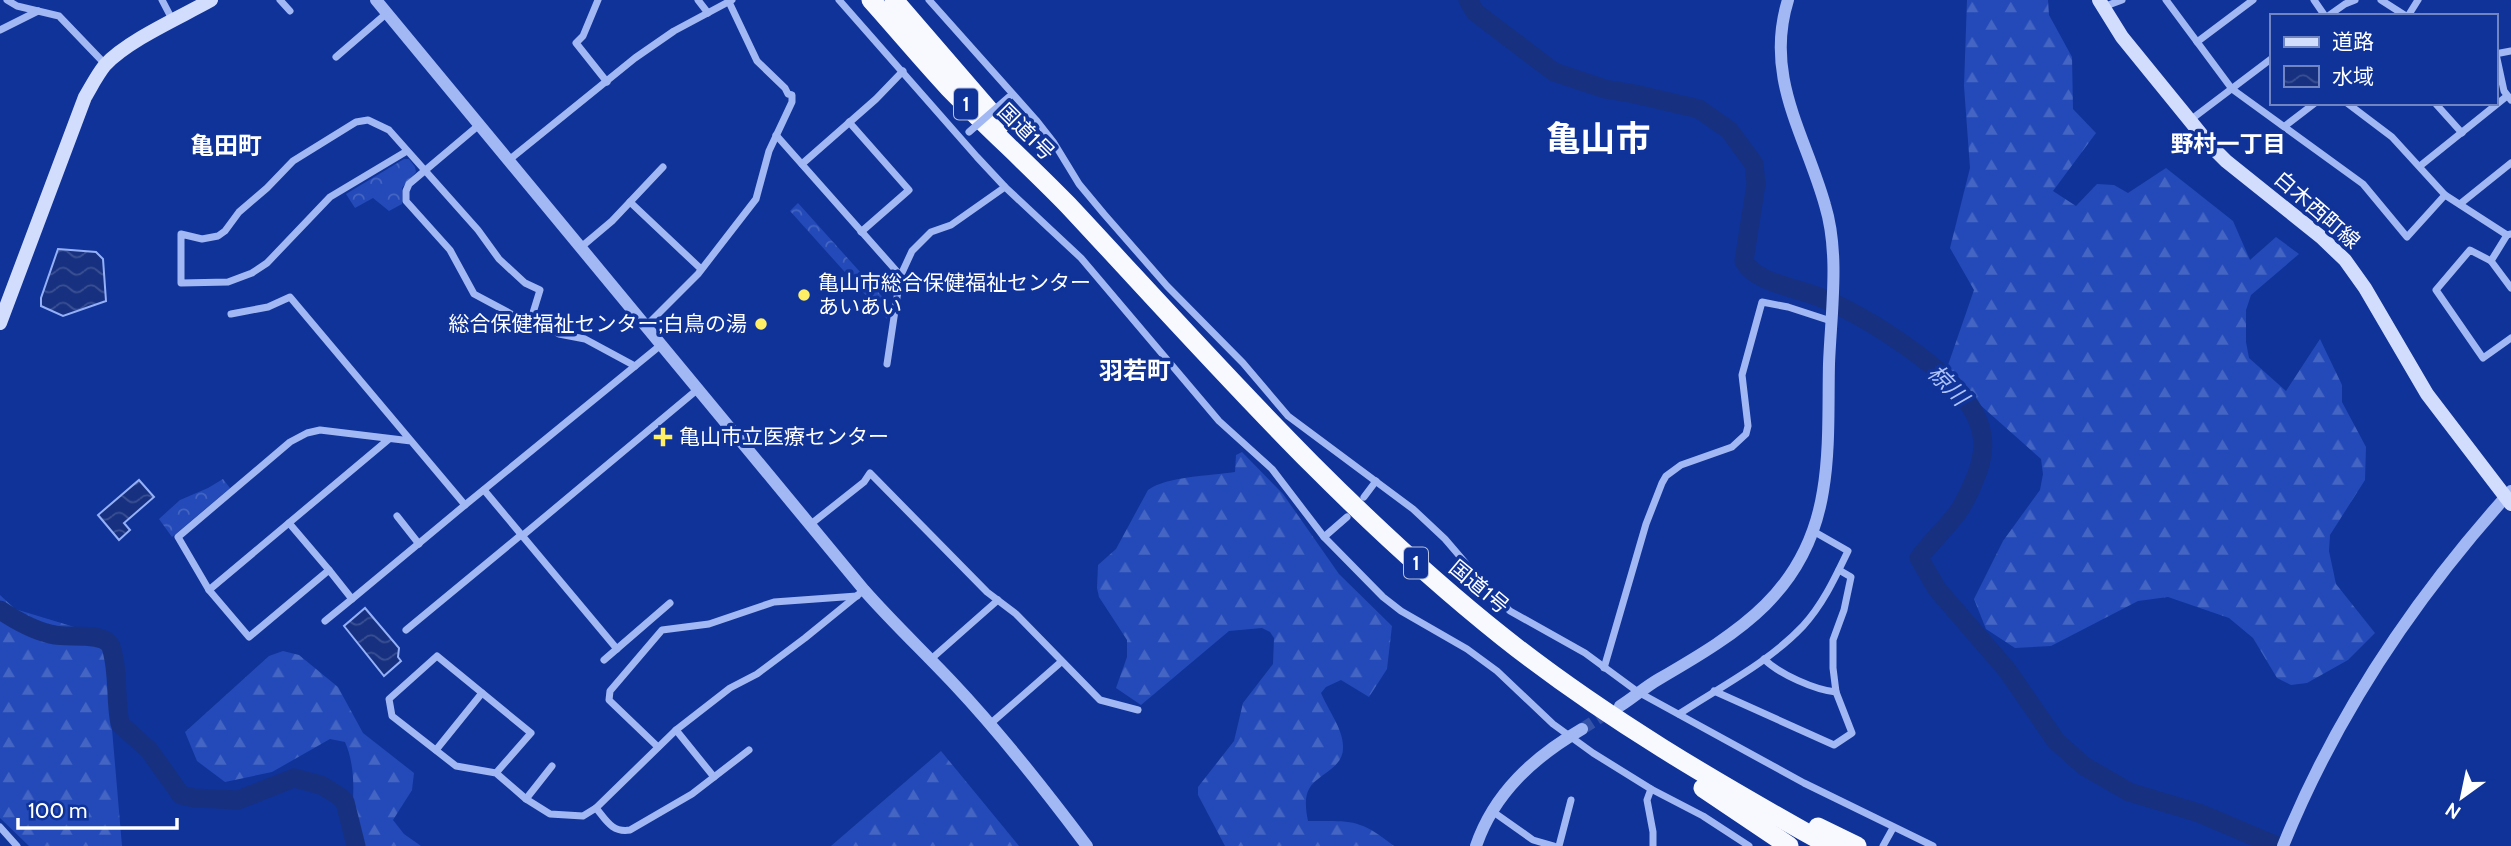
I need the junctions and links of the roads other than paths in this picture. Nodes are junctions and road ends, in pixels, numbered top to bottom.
1 (7, 0) edge
2 (162, 0) edge
3 (212, 0) edge
4 (280, 0) edge
5 (376, 0) edge
6 (598, 0) edge
7 (698, 0) edge
8 (839, 0) edge
9 (871, 0) edge
10 (894, 0) edge
11 (929, 0) edge
12 (1788, 0) edge
13 (2122, 0) edge
14 (2166, 0) edge
15 (2253, 0) edge
16 (2314, 0) edge
17 (2355, 0) edge
18 (2381, 0) edge
19 (730, 1) edge
20 (2100, 4) edge
21 (38, 11) junction
22 (290, 11) dead end
23 (387, 13) junction
24 (708, 13) junction
25 (2325, 14) edge
26 (2330, 14) edge
27 (2404, 14) edge
28 (173, 21) junction
29 (0, 30) edge
30 (2197, 42) junction
31 (336, 57) dead end
32 (2497, 59) edge
33 (2270, 60) edge
34 (106, 65) junction
35 (903, 71) junction
36 (607, 82) junction
37 (2232, 89) junction
38 (1011, 95) junction
39 (2509, 98) edge
40 (2312, 105) edge
41 (2350, 105) edge
42 (2437, 105) edge
43 (2189, 121) junction
44 (849, 122) junction
45 (479, 125) junction
46 (2285, 125) junction
47 (2462, 133) junction
48 (776, 135) junction
49 (960, 138) junction
50 (407, 151) junction
51 (509, 160) junction
52 (2511, 163) edge
53 (802, 164) junction
54 (2420, 166) junction
55 (663, 167) dead end
56 (424, 170) junction
57 (1005, 187) junction
58 (2445, 195) junction
59 (631, 202) junction
60 (1066, 203) junction
61 (2460, 204) junction
62 (862, 232) junction
63 (2509, 234) edge
64 (580, 247) junction
65 (2491, 261) junction
66 (701, 269) junction
67 (900, 275) junction
68 (2511, 288) edge
69 (230, 314) dead end
70 (531, 316) junction
71 (1831, 318) junction
72 (0, 323) edge
73 (647, 325) junction
74 (2511, 338) edge
75 (663, 344) junction
76 (887, 364) dead end
77 (635, 366) junction
78 (699, 388) junction
79 (389, 439) junction
80 (411, 441) junction
81 (1377, 481) junction
82 (484, 490) junction
83 (1364, 497) dead end
84 (2509, 497) edge
85 (465, 505) junction
86 (397, 516) dead end
87 (1347, 517) dead end
88 (289, 523) junction
89 (811, 524) junction
90 (1813, 531) junction
91 (521, 536) junction
92 (1324, 537) junction
93 (419, 544) junction
94 (328, 570) junction
95 (1839, 570) junction
96 (209, 590) junction
97 (861, 593) junction
98 (352, 599) junction
99 (998, 600) junction
100 (670, 603) dead end
101 (325, 621) dead end
102 (407, 630) dead end
103 (617, 649) junction
104 (1764, 659) junction
105 (604, 660) dead end
106 (930, 660) junction
107 (1061, 662) junction
108 (1604, 668) junction
109 (1574, 690) junction
110 (1714, 691) junction
111 (1638, 692) junction
112 (1836, 692) junction
113 (482, 693) junction
114 (1619, 706) tunnel mouth
115 (1138, 710) dead end
116 (1679, 714) junction
117 (990, 724) junction
118 (1582, 729) tunnel mouth
119 (676, 730) junction
120 (1569, 737) junction
121 (658, 747) junction
122 (436, 750) junction
123 (749, 750) dead end
124 (552, 766) dead end
125 (496, 773) junction
126 (714, 777) junction
127 (1707, 777) junction
128 (1651, 789) junction
129 (526, 799) junction
130 (1571, 800) dead end
131 (596, 808) junction
132 (1492, 811) junction
133 (0, 827) edge
134 (1893, 828) junction
135 (16, 846) edge
136 (1087, 846) edge
137 (1476, 846) edge
138 (1556, 846) edge
139 (1653, 846) edge
140 (1749, 846) edge
141 (1789, 846) edge
142 (1830, 846) edge
143 (1857, 846) edge
144 (1882, 846) edge
145 (1933, 846) edge
146 (2284, 846) edge

1 - 21 street
2 - 28 street
3 - 28 main road
4 - 22 street
5 - 23 street
6 - 36 street
7 - 24 street
8 - 35 street
9 - 60 highway, 国道1号 / 1
10 - 60 highway, 国道1号 / 1
11 - 38 street
12 - 71 street
13 - 20 street
14 - 30 street
15 - 30 street
16 - 25 street
17 - 26 street
18 - 27 street
19 - 24 street
19 - 48 street
20 - 43 main road, 白木西町線
21 - 29 street
21 - 34 street
23 - 31 street
23 - 45 street
24 - 36 street
28 - 34 main road
30 - 37 street
32 - 39 street
33 - 37 street
34 - 72 main road
35 - 44 street
35 - 49 street
36 - 51 street
37 - 43 street
37 - 46 street
38 - 49 street, bridge
38 - 81 street
39 - 47 street
40 - 46 street
41 - 54 street
42 - 47 street
43 - 84 main road, 白木西町線
44 - 53 street
44 - 62 street
45 - 51 street
45 - 56 street
46 - 58 street
47 - 54 street
48 - 53 street
48 - 66 street
49 - 57 street
50 - 50 street
50 - 56 street
51 - 64 street
52 - 61 street
53 - 62 street
54 - 58 street
55 - 59 street
56 - 70 street
56 - 70 street
57 - 67 street
57 - 92 street
58 - 61 street
59 - 64 street
59 - 66 street
60 - 109 highway, 国道1号 / 1
61 - 63 street
62 - 67 street
63 - 65 street
64 - 73 street
65 - 68 street
65 - 74 street
66 - 73 street
67 - 76 street
69 - 80 street
70 - 77 street
71 - 90 street
71 - 108 street
73 - 75 street
75 - 77 street
75 - 78 street
77 - 82 street
78 - 89 street
78 - 91 street
79 - 80 street
79 - 88 street
79 - 96 street
80 - 85 street
81 - 83 street
81 - 108 street
82 - 85 street
82 - 91 street
84 - 146 street
85 - 93 street
86 - 93 street
87 - 92 street
88 - 94 street
88 - 96 street
89 - 97 street
89 - 99 street
90 - 95 street
90 - 111 street
91 - 102 street
91 - 103 street
92 - 120 street
93 - 98 street
94 - 96 street
94 - 98 street
95 - 104 street
95 - 112 street
97 - 106 street
97 - 119 street
97 - 121 street
98 - 101 street
99 - 106 street
99 - 107 street
100 - 103 street
103 - 105 street
104 - 110 street
104 - 112 street
106 - 117 street
107 - 115 street
107 - 117 street
108 - 111 street
109 - 127 highway, 国道1号 / 1
109 - 141 highway, 1
110 - 112 street
110 - 116 street
111 - 114 street
111 - 116 street
113 - 122 street
113 - 122 street
113 - 125 street
116 - 134 street
117 - 136 street
118 - 120 street
119 - 121 street
119 - 126 street
120 - 128 street
120 - 132 street
121 - 131 street
122 - 125 street
123 - 126 street
124 - 129 street
125 - 129 street
126 - 131 street
127 - 142 highway, 国道1号 / 1
127 - 143 highway, 1
128 - 139 street
128 - 140 street
129 - 131 street
130 - 138 street
132 - 137 street
132 - 138 street
133 - 135 street
134 - 144 street
134 - 145 street

